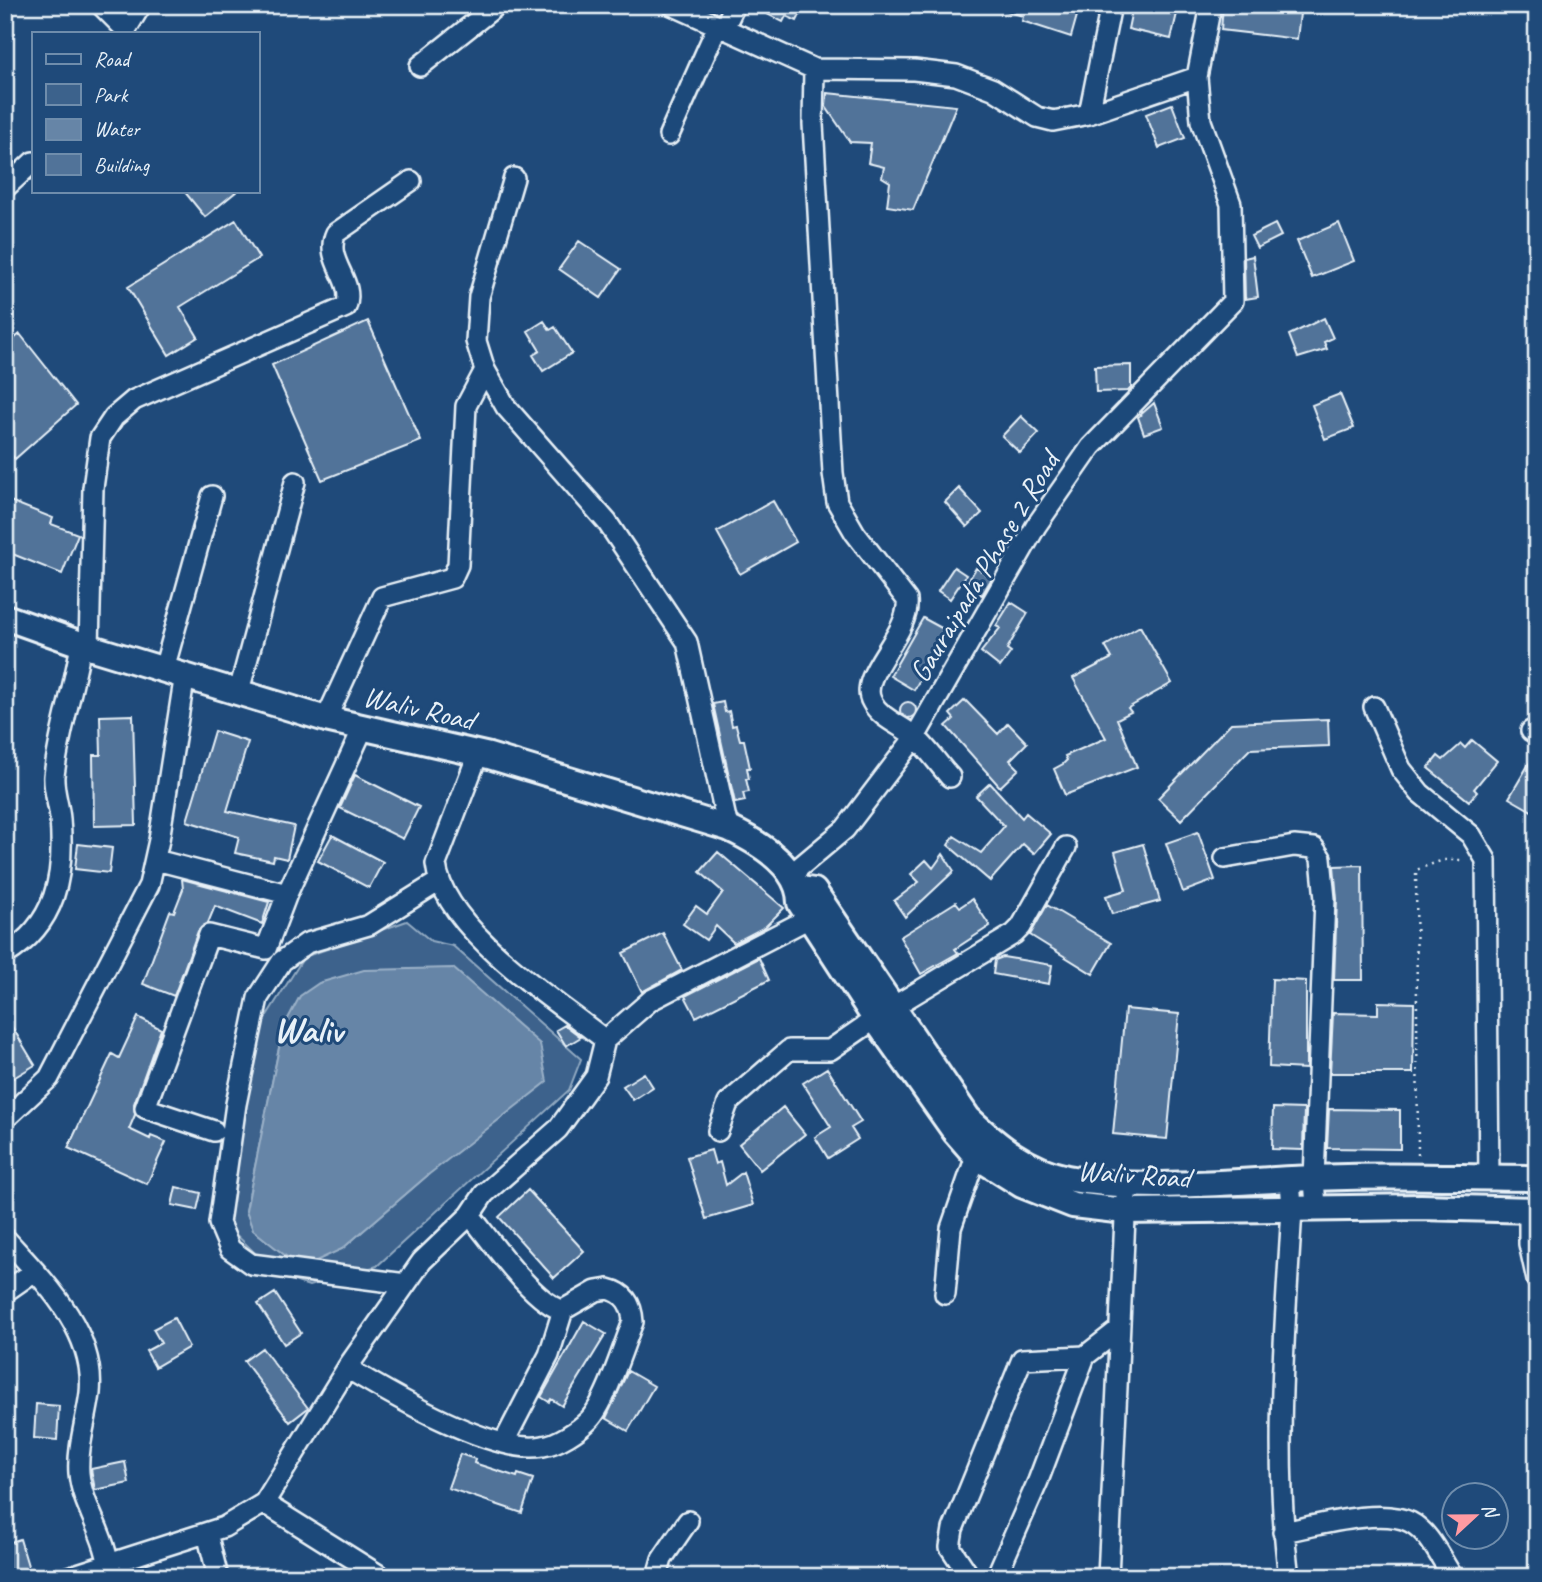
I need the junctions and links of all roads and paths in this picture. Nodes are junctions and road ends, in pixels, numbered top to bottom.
1 (101, 5) edge
2 (141, 5) edge
3 (497, 5) edge
4 (672, 5) edge
5 (735, 5) edge
6 (1111, 5) edge
7 (1211, 5) edge
8 (721, 27) junction
9 (125, 32) edge
10 (420, 66) dead end
11 (814, 69) junction
12 (1197, 77) junction
13 (1089, 114) junction
14 (669, 135) dead end
15 (32, 163) edge
16 (514, 178) dead end
17 (411, 181) dead end
18 (5, 188) edge
19 (485, 370) junction
20 (295, 482) dead end
21 (212, 496) dead end
22 (5, 617) edge
23 (85, 645) junction
24 (175, 672) junction
25 (239, 691) junction
26 (1374, 706) dead end
27 (326, 719) junction
28 (363, 728) junction
29 (915, 737) junction
30 (478, 754) junction
31 (950, 777) dead end
32 (728, 828) junction
33 (1066, 847) dead end
34 (1225, 858) dead end
35 (156, 860) junction
36 (1486, 860) junction
37 (438, 882) junction
38 (794, 882) junction
39 (287, 894) junction
40 (819, 914) junction
41 (5, 955) edge
42 (883, 1014) junction
43 (604, 1040) junction
44 (5, 1119) edge
45 (214, 1130) dead end
46 (718, 1131) dead end
47 (976, 1156) junction
48 (1419, 1176) junction
49 (1302, 1178) junction
50 (1489, 1178) junction
51 (1537, 1178) edge
52 (1126, 1183) junction
53 (1304, 1208) junction
54 (1533, 1210) edge
55 (1125, 1212) junction
56 (470, 1214) junction
57 (5, 1238) edge
58 (35, 1270) junction
59 (1537, 1280) edge
60 (406, 1284) junction
61 (5, 1292) edge
62 (945, 1294) dead end
63 (563, 1310) junction
64 (1117, 1331) junction
65 (1085, 1356) junction
66 (347, 1368) junction
67 (504, 1442) junction
68 (264, 1503) junction
69 (688, 1521) dead end
70 (1283, 1532) junction
71 (207, 1533) junction
72 (109, 1571) edge
73 (68, 1577) edge
74 (218, 1577) edge
75 (382, 1577) edge
76 (657, 1577) edge
77 (970, 1577) edge
78 (996, 1577) edge
79 (1108, 1577) edge
80 (1289, 1577) edge
81 (1453, 1577) edge

1 - 9 street
2 - 9 street
3 - 10 street
4 - 8 street
5 - 8 street
6 - 13 street
7 - 12 street, Gauraipada Phase 2 Road
8 - 11 street
8 - 14 street
11 - 13 street
11 - 29 street
12 - 13 street
12 - 29 street, Gauraipada Phase 2 Road
15 - 18 street
16 - 19 street
17 - 23 street
19 - 27 street
19 - 32 street
20 - 25 street
21 - 24 street
22 - 23 main road, Waliv Road
23 - 24 main road, Waliv Road
23 - 41 street
24 - 25 main road, Waliv Road
24 - 35 street
25 - 27 main road, Waliv Road
26 - 36 street
27 - 28 main road, Waliv Road
28 - 30 main road, Waliv Road
28 - 39 street
29 - 31 street
29 - 38 street, Gauraipada Phase 2 Road
30 - 32 main road, Waliv Road
30 - 37 street
32 - 38 main road, Waliv Road
33 - 42 street
34 - 49 street
35 - 39 street
35 - 44 street
36 - 48 path
36 - 50 street
37 - 43 street
37 - 60 street
38 - 40 main road, Waliv Road
39 - 45 street
40 - 42 main road, Waliv Road
40 - 43 street
42 - 46 street
42 - 47 main road, Waliv Road
42 - 52 main road, Waliv Road
43 - 56 street
47 - 55 main road, Waliv Road
47 - 62 street
48 - 49 main road, Waliv Road
48 - 50 main road, Waliv Road
49 - 52 main road, Waliv Road
49 - 53 street
50 - 51 main road, Waliv Road
52 - 55 street
53 - 54 main road, Waliv Road
53 - 55 main road, Waliv Road
53 - 70 street
54 - 59 street
55 - 64 street
56 - 60 street
56 - 63 street
57 - 58 street
58 - 61 street
58 - 72 street
60 - 66 street
63 - 67 street
63 - 67 street
64 - 65 street
64 - 79 street
65 - 77 street
65 - 78 street
66 - 67 street
66 - 68 street
68 - 71 street
68 - 75 street
69 - 76 street
70 - 80 street
70 - 81 street
71 - 72 street
71 - 74 street
72 - 73 street

